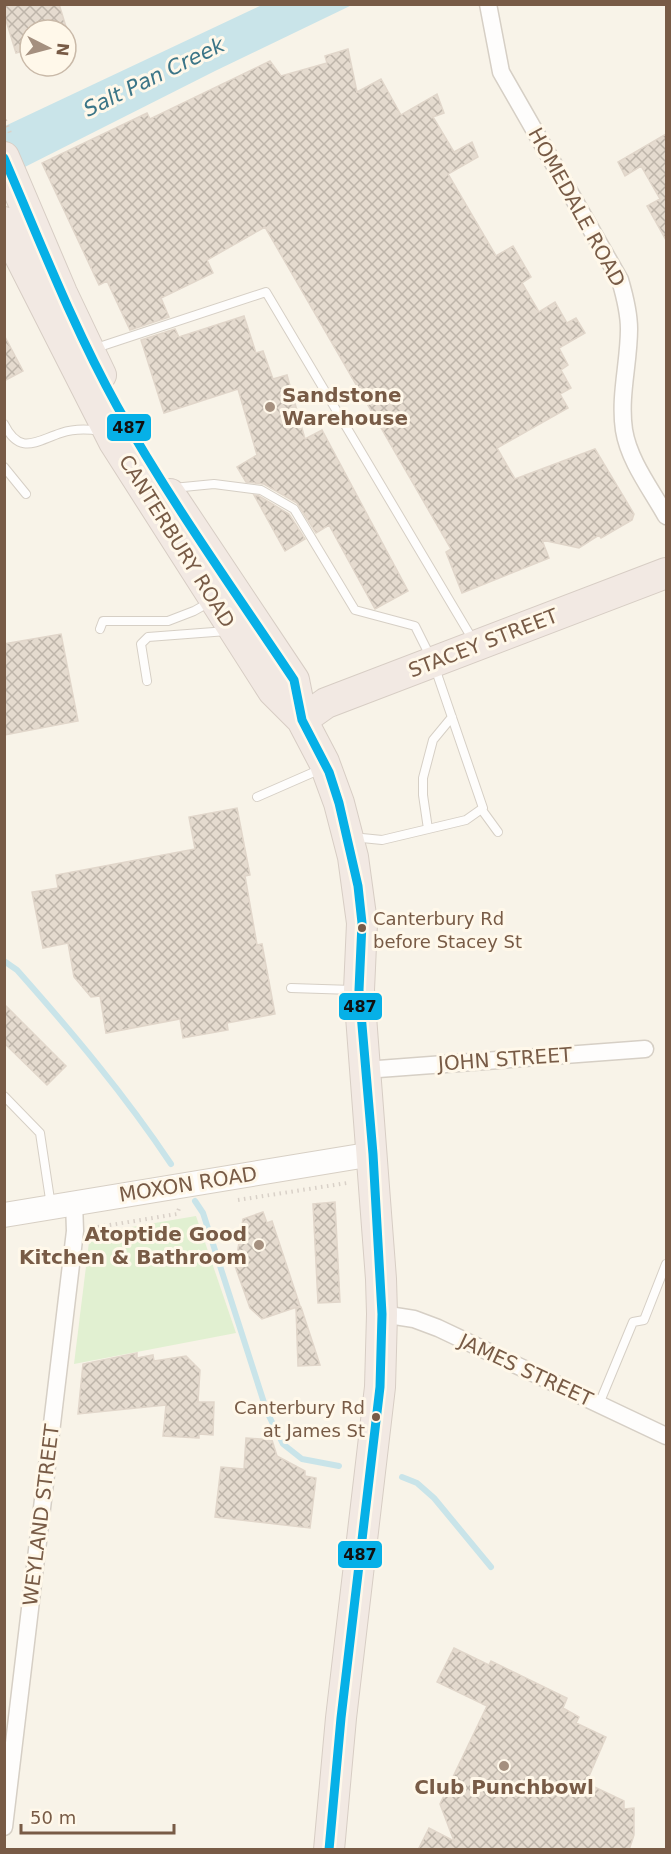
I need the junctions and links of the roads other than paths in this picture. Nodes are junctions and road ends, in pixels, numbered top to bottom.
1 (488, 4) edge
2 (9, 168) edge
3 (4, 222) edge
4 (22, 256) edge
5 (90, 351) junction
6 (4, 424) edge
7 (109, 433) junction
8 (4, 467) edge
9 (166, 488) junction
10 (26, 494) dead end
11 (666, 516) edge
12 (666, 573) edge
13 (213, 599) junction
14 (100, 629) dead end
15 (233, 630) junction
16 (476, 645) junction
17 (433, 662) junction
18 (147, 681) dead end
19 (452, 717) junction
20 (302, 720) junction
21 (327, 767) junction
22 (257, 797) dead end
23 (482, 810) junction
24 (428, 829) junction
25 (498, 832) dead end
26 (348, 837) junction
27 (291, 988) dead end
28 (359, 990) junction
29 (645, 1048) dead end
30 (365, 1070) junction
31 (4, 1096) edge
32 (373, 1154) junction
33 (63, 1205) junction
34 (4, 1215) edge
35 (666, 1264) edge
36 (382, 1314) junction
37 (599, 1404) junction
38 (666, 1436) edge
39 (4, 1827) edge
40 (329, 1850) edge

1 - 11 street, HOMEDALE ROAD
2 - 4 highway, CANTERBURY ROAD
3 - 4 highway, CANTERBURY ROAD
4 - 5 highway, CANTERBURY ROAD
4 - 7 highway, CANTERBURY ROAD
5 - 9 highway, CANTERBURY ROAD
5 - 16 lane
6 - 7 lane
7 - 13 highway, CANTERBURY ROAD
8 - 10 lane
9 - 17 lane
9 - 20 highway, CANTERBURY ROAD
12 - 16 highway, STACEY STREET
13 - 14 lane
13 - 15 highway, CANTERBURY ROAD
15 - 18 lane
15 - 20 highway, CANTERBURY ROAD
16 - 17 highway, STACEY STREET
17 - 19 lane
17 - 20 highway, STACEY STREET
19 - 23 lane
19 - 24 lane
20 - 21 highway, CANTERBURY ROAD
21 - 22 lane
21 - 26 highway, CANTERBURY ROAD
23 - 24 lane
23 - 25 lane
24 - 26 lane
26 - 28 highway, CANTERBURY ROAD
27 - 28 lane
28 - 30 highway, CANTERBURY ROAD
29 - 30 street, JOHN STREET
30 - 32 highway, CANTERBURY ROAD
31 - 33 lane
32 - 33 main road, MOXON ROAD
32 - 36 highway, CANTERBURY ROAD
33 - 34 main road, MOXON ROAD
33 - 39 street, WEYLAND STREET
35 - 37 lane
36 - 37 street, JAMES STREET
36 - 40 highway, CANTERBURY ROAD
37 - 38 street, JAMES STREET

